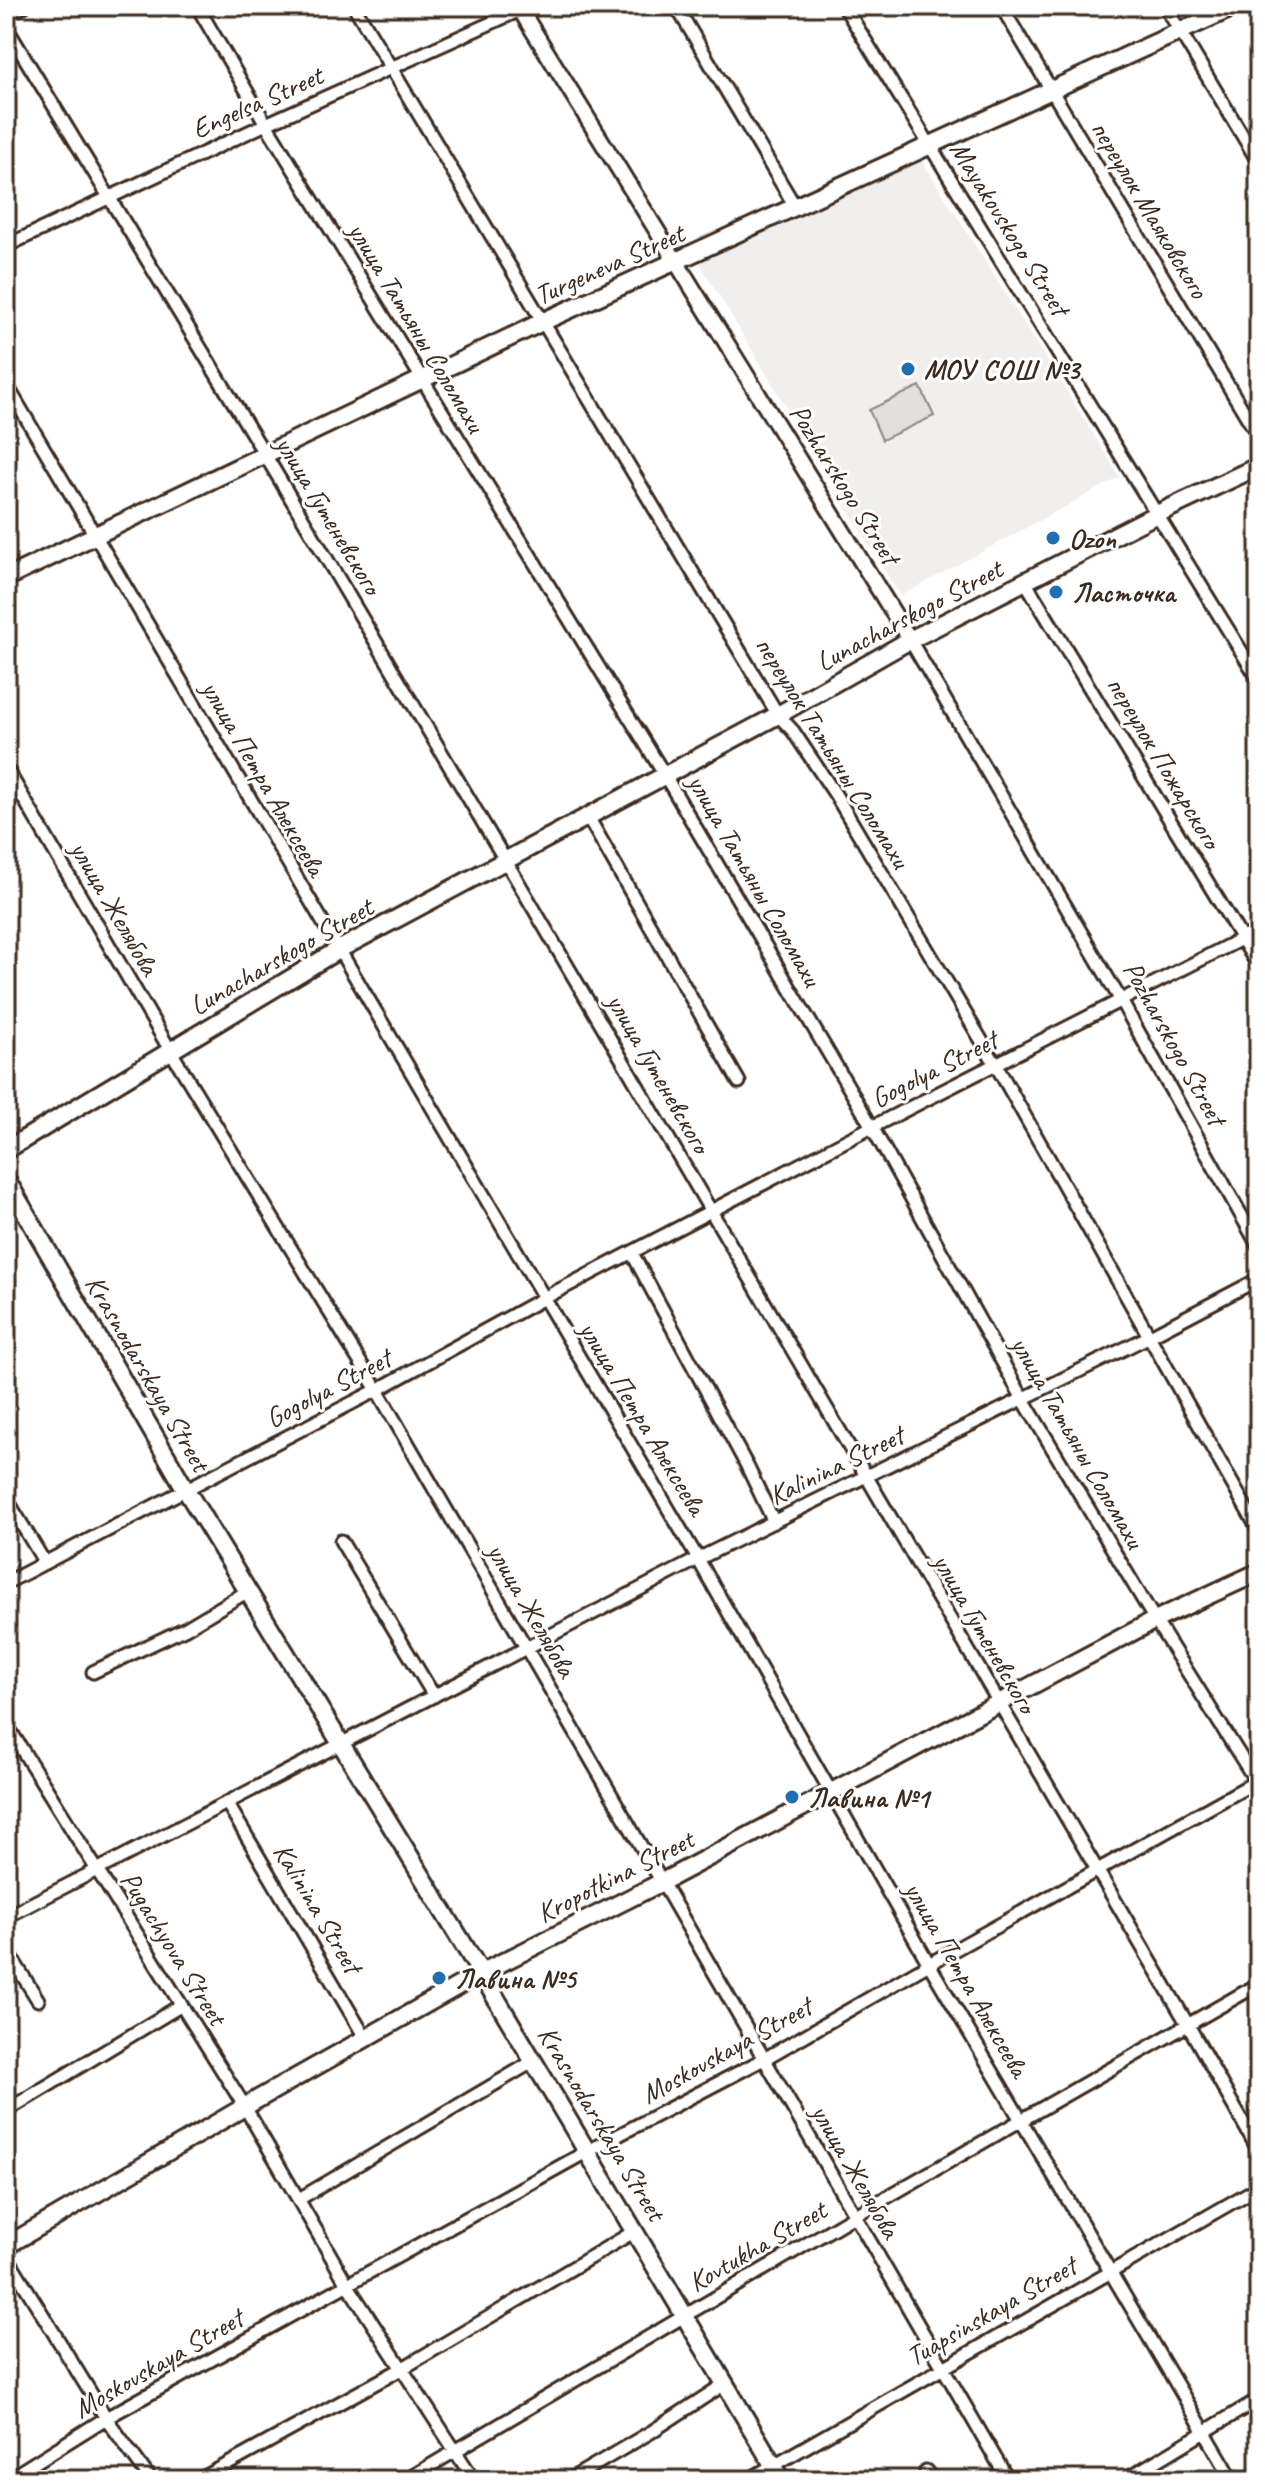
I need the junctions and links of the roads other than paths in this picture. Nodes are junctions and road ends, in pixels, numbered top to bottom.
1 (24, 6) edge
2 (197, 6) edge
3 (354, 6) edge
4 (676, 6) edge
5 (844, 6) edge
6 (1001, 6) edge
7 (1165, 6) edge
8 (1236, 6) edge
9 (523, 7) edge
10 (6, 14) edge
11 (6, 27) edge
12 (1180, 33) junction
13 (389, 69) junction
14 (1051, 90) junction
15 (266, 124) junction
16 (932, 147) junction
17 (1259, 163) edge
18 (109, 196) junction
19 (796, 208) junction
20 (6, 246) edge
21 (678, 262) junction
22 (542, 322) junction
23 (422, 381) junction
24 (6, 384) edge
25 (1259, 437) edge
26 (264, 453) junction
27 (1259, 466) edge
28 (1157, 514) junction
29 (93, 534) junction
30 (6, 578) edge
31 (1026, 583) junction
32 (910, 640) junction
33 (1259, 680) edge
34 (778, 715) junction
35 (6, 768) edge
36 (664, 774) junction
37 (588, 817) junction
38 (507, 862) junction
39 (1259, 930) edge
40 (1244, 938) junction
41 (338, 950) junction
42 (1259, 967) edge
43 (1120, 999) junction
44 (170, 1050) junction
45 (996, 1065) junction
46 (739, 1082) dead end
47 (872, 1127) junction
48 (6, 1150) edge
49 (6, 1179) edge
50 (712, 1212) junction
51 (1259, 1247) edge
52 (632, 1253) junction
53 (1259, 1279) edge
54 (544, 1298) junction
55 (1150, 1336) junction
56 (377, 1390) junction
57 (1023, 1399) junction
58 (867, 1477) junction
59 (186, 1490) junction
60 (6, 1498) edge
61 (774, 1522) junction
62 (1259, 1531) edge
63 (341, 1541) dead end
64 (698, 1559) junction
65 (45, 1563) junction
66 (1259, 1572) edge
67 (6, 1583) edge
68 (248, 1591) junction
69 (1155, 1620) junction
70 (527, 1648) junction
71 (93, 1672) dead end
72 (434, 1696) junction
73 (998, 1703) junction
74 (6, 1724) edge
75 (342, 1743) junction
76 (1258, 1783) edge
77 (831, 1791) junction
78 (227, 1803) junction
79 (97, 1870) junction
80 (1096, 1870) junction
81 (662, 1882) junction
82 (6, 1917) edge
83 (6, 1949) edge
84 (929, 1964) junction
85 (481, 1973) junction
86 (1259, 1984) edge
87 (38, 2000) dead end
88 (180, 2006) junction
89 (1188, 2025) junction
90 (366, 2039) junction
91 (764, 2059) junction
92 (534, 2061) junction
93 (245, 2107) junction
94 (6, 2111) edge
95 (1022, 2120) junction
96 (588, 2151) junction
97 (1259, 2151) edge
98 (1259, 2187) edge
99 (299, 2199) junction
100 (854, 2216) junction
101 (635, 2231) junction
102 (6, 2246) edge
103 (6, 2255) edge
104 (1109, 2271) junction
105 (347, 2284) junction
106 (686, 2315) junction
107 (943, 2366) junction
108 (403, 2368) junction
109 (726, 2383) junction
110 (1259, 2399) edge
111 (106, 2418) junction
112 (1204, 2431) junction
113 (457, 2452) junction
114 (778, 2473) edge
115 (7, 2480) edge
116 (151, 2480) edge
117 (199, 2480) edge
118 (406, 2480) edge
119 (474, 2480) edge
120 (569, 2480) edge
121 (748, 2480) edge
122 (1008, 2480) edge
123 (1125, 2480) edge
124 (1233, 2480) edge

1 - 10 street
2 - 15 street, улица Татьяны Соломахи
3 - 13 street, переулок Татьяны Соломахи
4 - 19 street
5 - 16 street, Mayakovskogo Street
6 - 14 street, переулок Маяковского
7 - 12 street
8 - 12 main road, Turgeneva Street
9 - 13 street, Engelsa Street
9 - 21 street, Pozharskogo Street
11 - 18 street, улица Гутеневского
12 - 14 main road, Turgeneva Street
12 - 17 street
13 - 15 street, Engelsa Street
13 - 22 street, переулок Татьяны Соломахи
14 - 16 main road, Turgeneva Street
14 - 25 street, переулок Маяковского
15 - 18 street, Engelsa Street
15 - 23 street, улица Татьяны Соломахи
16 - 19 main road, Turgeneva Street
16 - 28 street, Mayakovskogo Street
18 - 20 street, Engelsa Street
18 - 26 street, улица Гутеневского
19 - 21 main road, Turgeneva Street
21 - 22 main road, Turgeneva Street
21 - 32 street, Pozharskogo Street
22 - 23 main road, Turgeneva Street
22 - 34 street, переулок Татьяны Соломахи
23 - 26 main road, Turgeneva Street
23 - 36 street, улица Татьяны Соломахи
24 - 29 street, улица Петра Алексеева
26 - 29 main road, Turgeneva Street
26 - 38 street, улица Гутеневского
27 - 28 main road, Lunacharskogo Street
28 - 31 main road, Lunacharskogo Street
28 - 33 street, Mayakovskogo Street
29 - 30 main road, Turgeneva Street
29 - 41 street, улица Петра Алексеева
31 - 32 main road, Lunacharskogo Street
31 - 40 street, переулок Пожарского
32 - 34 main road, Lunacharskogo Street
32 - 43 street, Pozharskogo Street
34 - 36 main road, Lunacharskogo Street
34 - 45 street, переулок Татьяны Соломахи
35 - 44 street, улица Желябова
36 - 37 main road, Lunacharskogo Street
36 - 47 street, улица Татьяны Соломахи
37 - 38 main road, Lunacharskogo Street
37 - 46 street
38 - 41 main road, Lunacharskogo Street
38 - 50 street, улица Гутеневского
39 - 40 street, Gogolya Street
40 - 42 street, переулок Пожарского
40 - 43 street, Gogolya Street
41 - 44 main road, Lunacharskogo Street
41 - 54 street, улица Петра Алексеева
43 - 45 street, Gogolya Street
43 - 51 street, Pozharskogo Street
44 - 48 main road, Lunacharskogo Street
44 - 56 street, улица Желябова
45 - 47 street, Gogolya Street
45 - 55 street, переулок Татьяны Соломахи
47 - 50 street, Gogolya Street
47 - 57 street, улица Татьяны Соломахи
49 - 59 main road, Krasnodarskaya Street
50 - 52 street, Gogolya Street
50 - 58 street, улица Гутеневского
52 - 54 street, Gogolya Street
52 - 61 street
53 - 55 street, Kalinina Street
54 - 56 street, Gogolya Street
54 - 64 street, улица Петра Алексеева
55 - 57 street, Kalinina Street
55 - 62 street, переулок Татьяны Соломахи
56 - 59 street, Gogolya Street
56 - 70 street, улица Желябова
57 - 58 street, Kalinina Street
57 - 69 street, улица Татьяны Соломахи
58 - 61 street, Kalinina Street
58 - 73 street, улица Гутеневского
59 - 65 street, Gogolya Street
59 - 68 main road, Krasnodarskaya Street
60 - 65 street
61 - 64 street, Kalinina Street
63 - 72 street
64 - 70 street, Kalinina Street
64 - 77 street, улица Петра Алексеева
65 - 67 street, Gogolya Street
66 - 69 main road, Kropotkina Street
68 - 71 street
68 - 75 main road, Krasnodarskaya Street
69 - 73 main road, Kropotkina Street
69 - 76 street, улица Татьяны Соломахи
70 - 72 street, Kalinina Street
70 - 81 street, улица Желябова
72 - 75 street, Kalinina Street
73 - 77 main road, Kropotkina Street
73 - 80 street, улица Гутеневского
74 - 79 street, Pugachyova Street
75 - 78 street, Kalinina Street
75 - 85 main road, Krasnodarskaya Street
76 - 80 street, Moskovskaya Street
77 - 81 main road, Kropotkina Street
77 - 84 street, улица Петра Алексеева
78 - 79 street, Kalinina Street
78 - 90 street, Kalinina Street
79 - 82 street, Kalinina Street
79 - 88 street, Pugachyova Street
80 - 84 street, Moskovskaya Street
80 - 89 street, улица Гутеневского
81 - 85 main road, Kropotkina Street
81 - 91 street, улица Желябова
83 - 87 street
84 - 91 street, Moskovskaya Street
84 - 95 street, улица Петра Алексеева
85 - 90 main road, Kropotkina Street
85 - 92 main road, Krasnodarskaya Street
86 - 89 street, Kovtukha Street
88 - 93 street, Pugachyova Street
88 - 94 street
89 - 95 street, Kovtukha Street
89 - 97 street, улица Гутеневского
90 - 93 main road, Kropotkina Street
91 - 96 street, Moskovskaya Street
91 - 100 street, улица Желябова
92 - 96 main road, Krasnodarskaya Street
92 - 99 street
93 - 99 street, Pugachyova Street
93 - 102 main road, Kropotkina Street
95 - 100 street, Kovtukha Street
95 - 104 street, улица Петра Алексеева
96 - 101 main road, Krasnodarskaya Street
96 - 105 street, Moskovskaya Street
98 - 104 street, Tuapsinskaya Street
99 - 105 street, Pugachyova Street
100 - 106 street, Kovtukha Street
100 - 107 street, улица Желябова
101 - 106 main road, Krasnodarskaya Street
101 - 108 street
103 - 111 street
104 - 107 street, Tuapsinskaya Street
104 - 112 street, улица Петра Алексеева
105 - 108 street, Pugachyova Street
105 - 111 street, Moskovskaya Street
106 - 109 main road, Krasnodarskaya Street
106 - 113 street, Kovtukha Street
107 - 114 street, Tuapsinskaya Street
107 - 122 street, улица Желябова
108 - 113 street, Pugachyova Street
108 - 117 street
109 - 114 main road, Krasnodarskaya Street
109 - 120 street
110 - 112 street
111 - 115 street, Moskovskaya Street
111 - 116 street
112 - 123 street
112 - 124 street, улица Петра Алексеева
113 - 118 street, Kovtukha Street
113 - 119 street, Pugachyova Street
114 - 121 street, Tuapsinskaya Street

